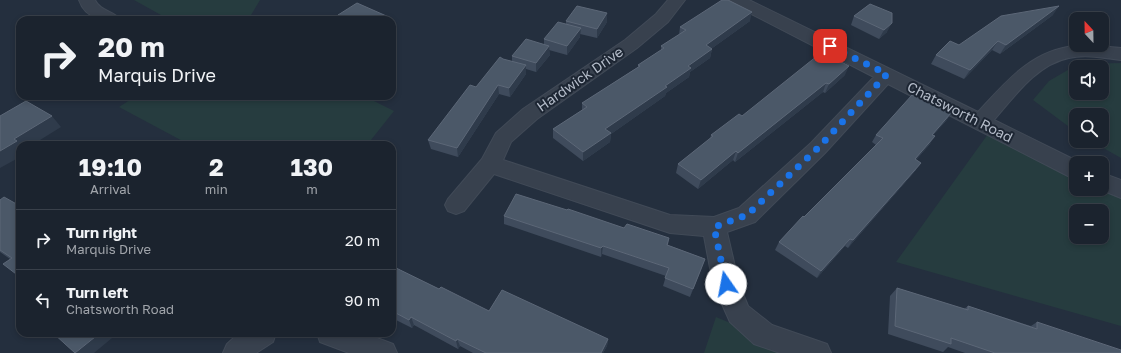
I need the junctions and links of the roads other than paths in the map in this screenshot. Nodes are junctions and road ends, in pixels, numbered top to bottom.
1 (87, 0) edge
2 (677, 0) edge
3 (736, 0) edge
4 (105, 16) edge
5 (1121, 54) edge
6 (887, 74) junction
7 (980, 123) junction
8 (490, 164) junction
9 (1069, 167) edge
10 (1109, 184) edge
11 (1121, 189) edge
12 (456, 205) dead end
13 (714, 227) junction
14 (256, 337) edge
15 (341, 337) edge
16 (237, 353) edge
17 (383, 353) edge
18 (817, 353) edge

1 - 4 street
2 - 8 street, Hardwick Drive
3 - 6 street, Chatsworth Road
5 - 7 street
6 - 7 street, Chatsworth Road
6 - 13 street
7 - 9 street, Chatsworth Road
8 - 12 street, Hardwick Drive
8 - 13 street
10 - 11 street
13 - 18 street
14 - 16 street
15 - 17 street

